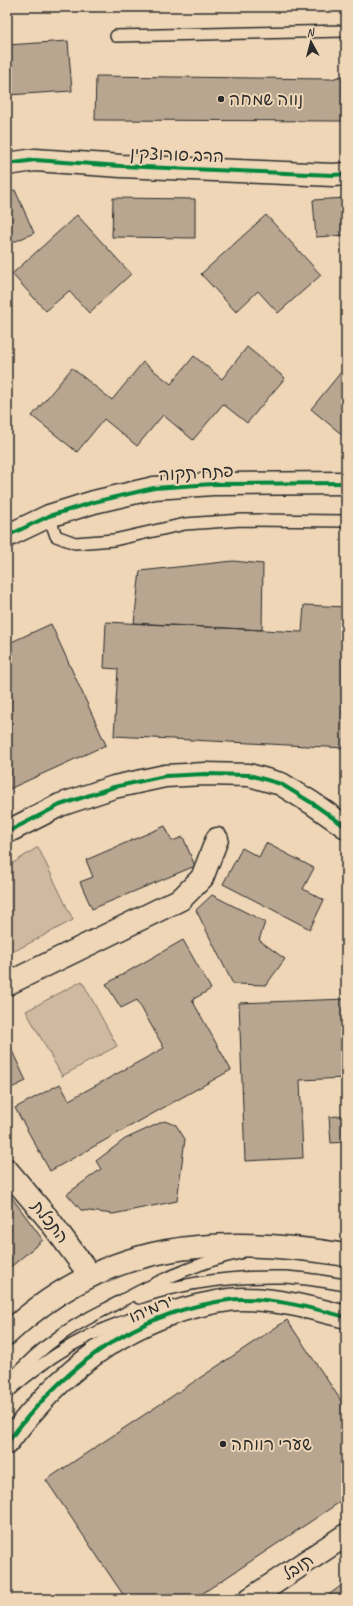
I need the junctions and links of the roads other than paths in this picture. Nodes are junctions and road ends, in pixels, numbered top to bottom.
1 (346, 31) edge
2 (116, 36) dead end
3 (7, 164) edge
4 (346, 174) edge
5 (346, 483) edge
6 (49, 516) junction
7 (346, 521) edge
8 (7, 536) edge
9 (346, 827) edge
10 (7, 832) edge
11 (217, 839) dead end
12 (7, 984) edge
13 (7, 1170) edge
14 (282, 1246) junction
15 (346, 1255) edge
16 (90, 1275) junction
17 (346, 1285) edge
18 (208, 1303) junction
19 (346, 1317) edge
20 (85, 1320) junction
21 (7, 1334) edge
22 (7, 1384) edge
23 (7, 1393) edge
24 (7, 1443) edge
25 (346, 1535) edge
26 (250, 1599) edge

1 - 2 lane
3 - 4 street, הרב סורוצקין
5 - 6 street, פתח תקוה
6 - 7 lane
6 - 8 street, פתח תקוה
9 - 10 street
11 - 12 street
13 - 16 street, התכלת
14 - 15 street
14 - 16 street
14 - 20 lane
16 - 21 street
17 - 20 lane
18 - 19 street, ירמיהו
18 - 23 lane
18 - 24 street, ירמיהו
20 - 22 lane
25 - 26 street, תובל

